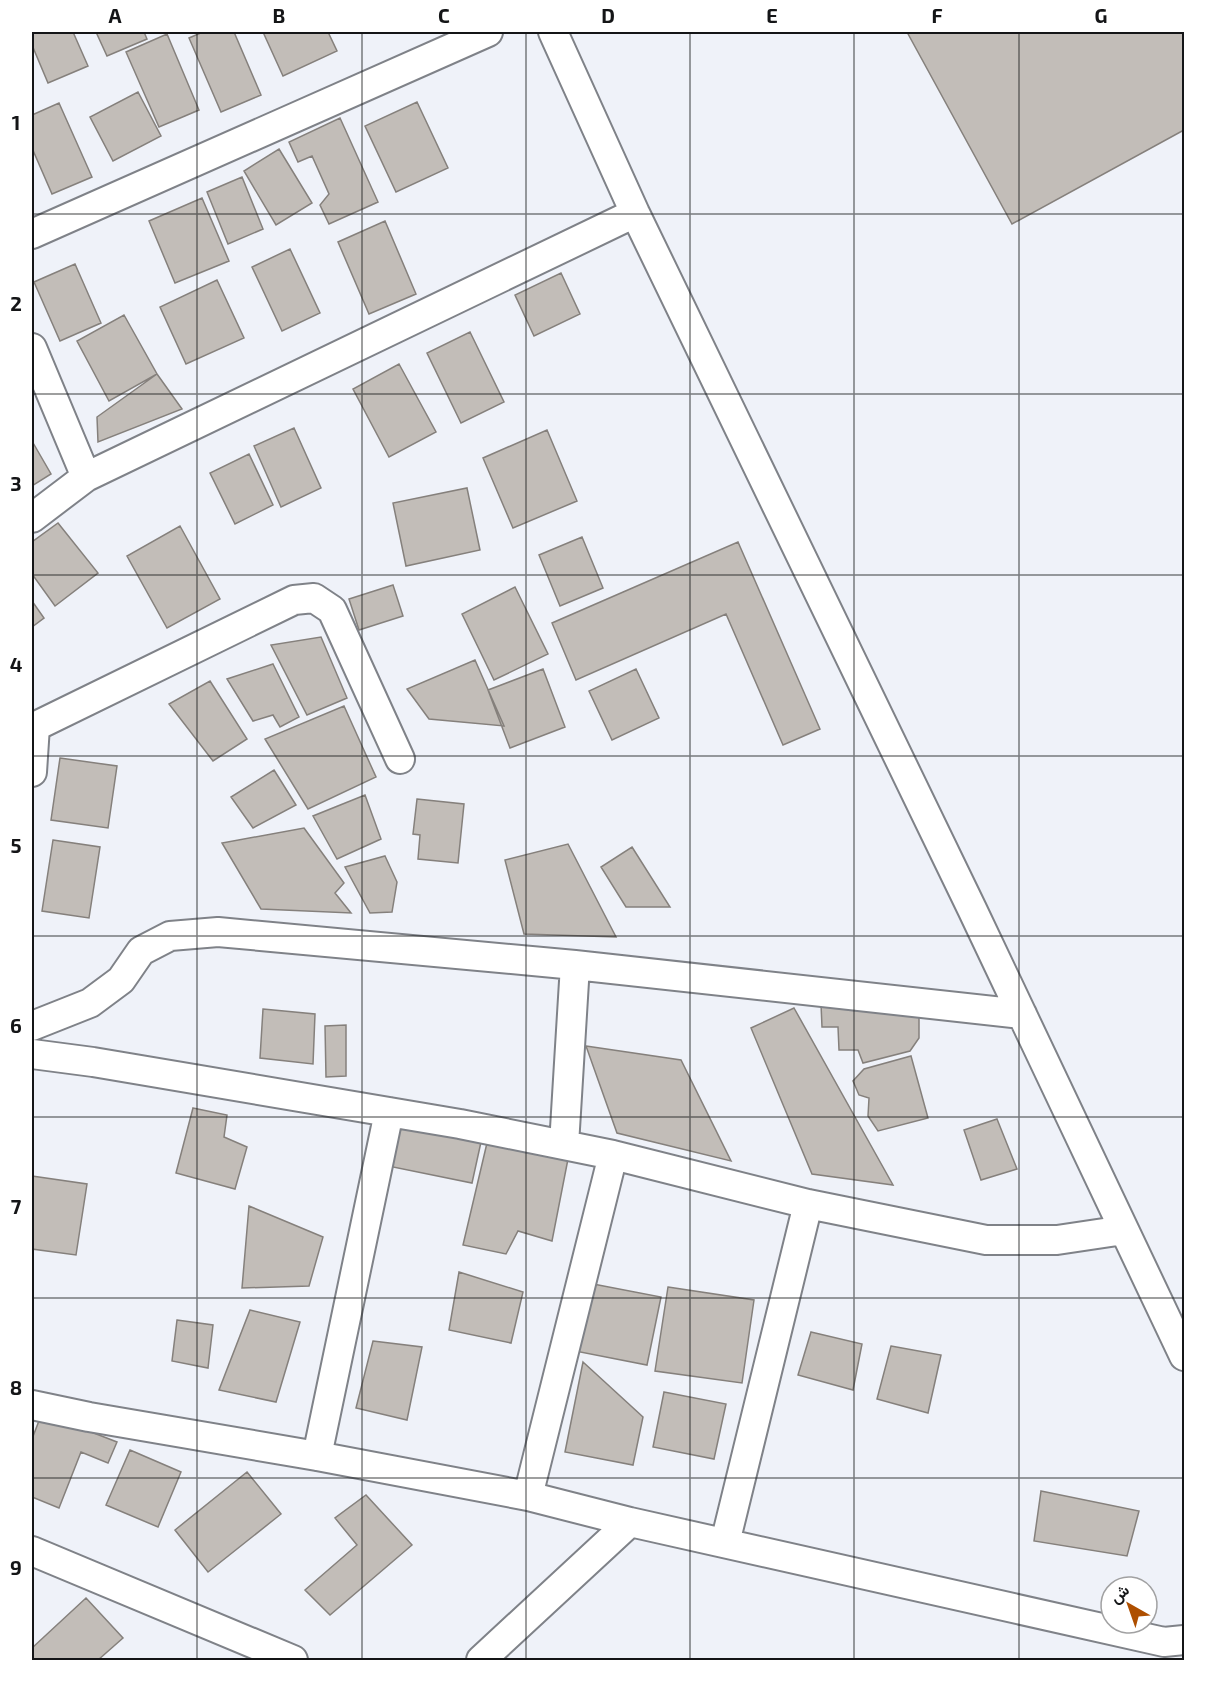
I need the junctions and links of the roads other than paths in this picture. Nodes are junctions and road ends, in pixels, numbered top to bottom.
1 (488, 32) edge
2 (553, 32) edge
3 (635, 213) junction
4 (32, 234) edge
5 (32, 348) edge
6 (86, 477) junction
7 (32, 518) edge
8 (33, 727) edge
9 (400, 759) dead end
10 (32, 772) edge
11 (575, 965) junction
12 (1022, 1014) junction
13 (32, 1026) edge
14 (32, 1054) edge
15 (389, 1112) junction
16 (564, 1145) junction
17 (613, 1155) junction
18 (808, 1204) junction
19 (1125, 1230) junction
20 (1185, 1356) edge
21 (32, 1405) edge
22 (317, 1456) junction
23 (528, 1496) junction
24 (630, 1522) junction
25 (725, 1543) junction
26 (32, 1551) edge
27 (1185, 1640) edge
28 (293, 1660) edge
29 (481, 1660) edge

1 - 4 street
2 - 3 street
3 - 6 street
3 - 12 street
5 - 6 street
6 - 7 street
8 - 9 street
8 - 10 street
11 - 12 street
11 - 13 street
11 - 16 street
12 - 19 street
14 - 15 street
15 - 16 street
15 - 22 street
16 - 17 street
17 - 18 street
17 - 23 street
18 - 19 street
18 - 25 street
19 - 20 street
21 - 22 street
22 - 23 street
23 - 24 street
24 - 25 street
24 - 29 street
25 - 27 street
26 - 28 street

